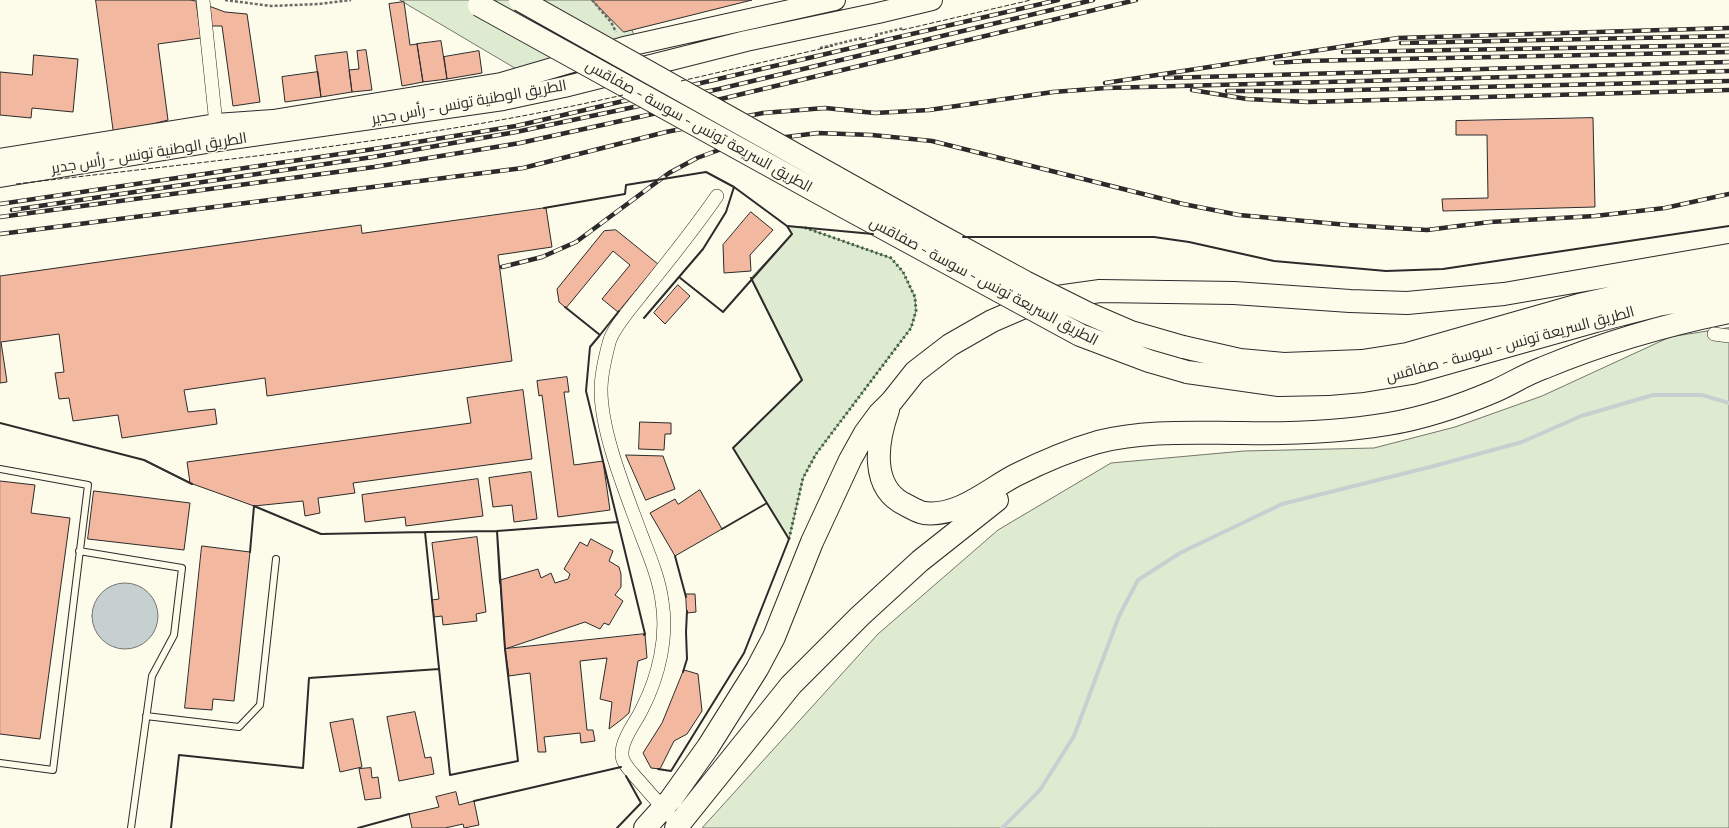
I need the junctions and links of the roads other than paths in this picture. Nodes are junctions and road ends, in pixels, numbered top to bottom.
1 (203, 0) edge
2 (520, 0) edge
3 (835, 0) edge
4 (932, 0) edge
5 (475, 3) edge
6 (216, 124) junction
7 (0, 159) edge
8 (0, 177) edge
9 (717, 196) dead end
10 (1729, 255) edge
11 (1729, 276) edge
12 (1729, 292) edge
13 (1729, 312) edge
14 (1714, 334) dead end
15 (1729, 336) edge
16 (892, 402) junction
17 (1065, 453) junction
18 (0, 469) edge
19 (79, 551) junction
20 (276, 559) dead end
21 (146, 716) junction
22 (0, 763) edge
23 (663, 808) junction
24 (677, 827) edge
25 (131, 828) edge
26 (645, 828) edge

1 - 6 street
2 - 11 highway, الطريق السريعة تونس - سوسة - صفاقس, bridge
3 - 6 main road, الطريق الوطنية تونس - رأس جدير
4 - 8 main road, الطريق الوطنية تونس - رأس جدير
5 - 12 highway, الطريق السريعة تونس - سوسة - صفاقس, bridge
6 - 7 main road, الطريق الوطنية تونس - رأس جدير
9 - 23 street
10 - 16 highway
13 - 17 highway
14 - 15 street
16 - 17 highway
16 - 23 highway
17 - 24 highway
18 - 19 lane
19 - 21 lane
19 - 22 lane
20 - 21 lane
21 - 25 lane
23 - 24 street
23 - 26 highway

